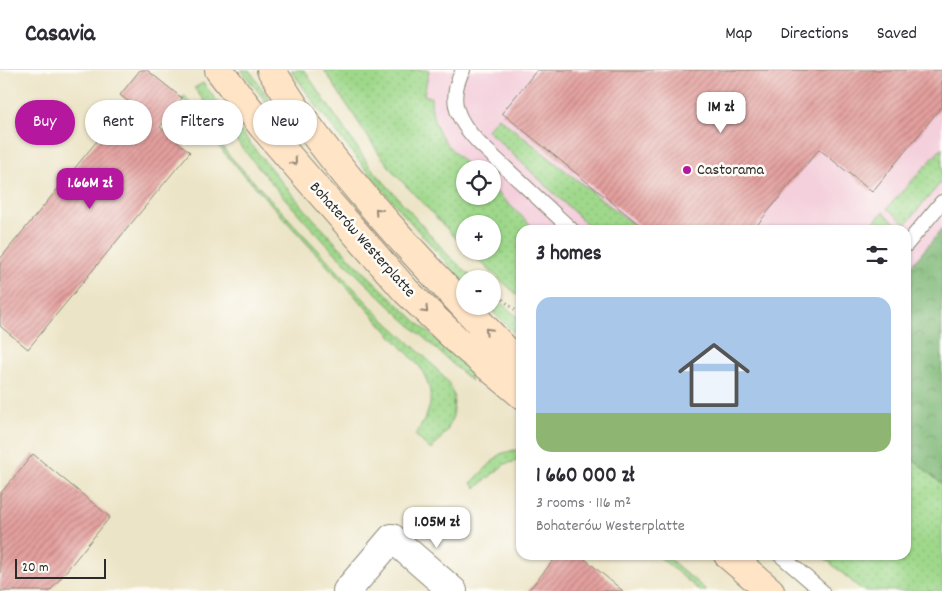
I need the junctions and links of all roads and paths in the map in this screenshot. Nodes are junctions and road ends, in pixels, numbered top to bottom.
1 (219, 70) edge
2 (271, 70) edge
3 (463, 70) edge
4 (942, 202) edge
5 (567, 225) edge
6 (911, 239) edge
7 (501, 298) edge
8 (516, 311) edge
9 (516, 361) edge
10 (516, 390) edge
11 (734, 560) edge
12 (786, 560) edge
13 (347, 591) edge
14 (453, 591) edge
15 (770, 591) edge
16 (822, 591) edge

1 -> 10 main road, Bohaterów Westerplatte
9 -> 2 main road, Bohaterów Westerplatte
3 - 5 lane
4 - 6 lane
7 - 8 path
11 - 15 main road
12 - 16 lane
13 - 14 street

